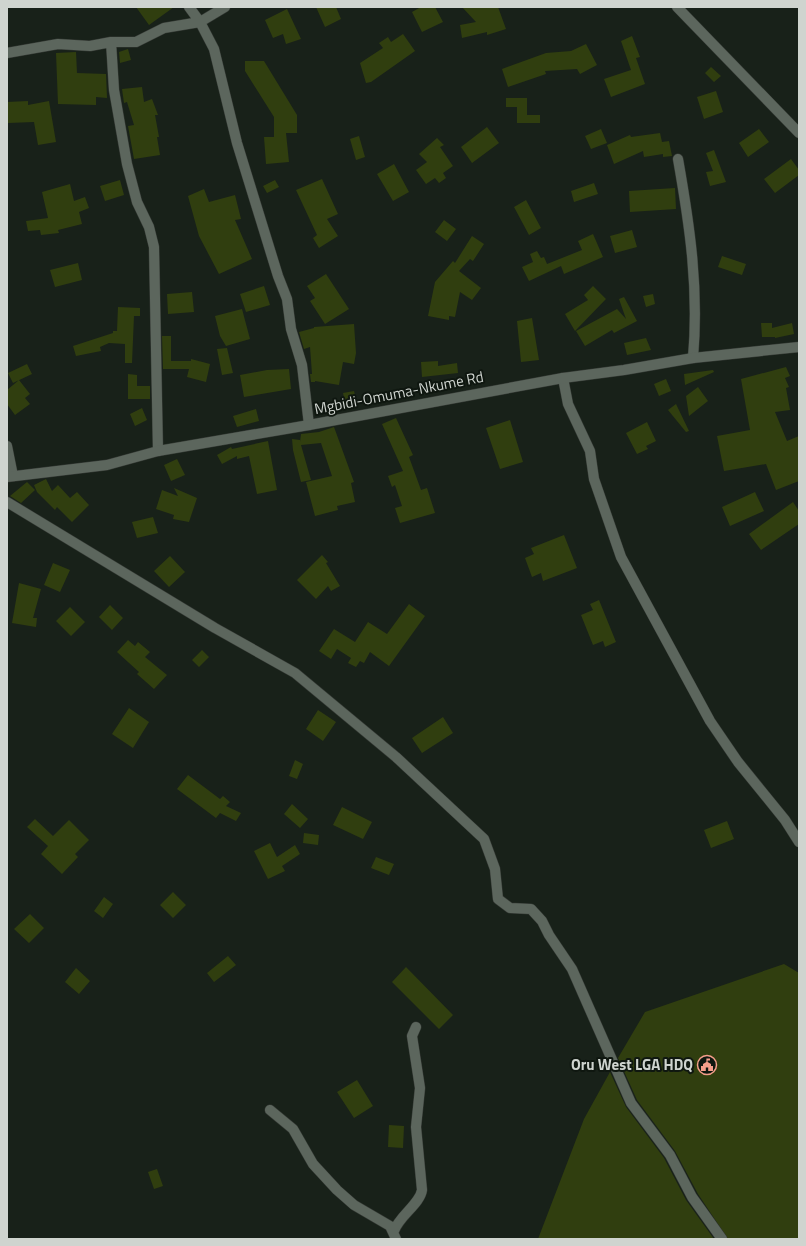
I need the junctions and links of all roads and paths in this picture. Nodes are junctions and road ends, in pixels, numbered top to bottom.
1 (189, 7) edge
2 (225, 7) edge
3 (677, 7) edge
4 (200, 22) junction
5 (111, 42) junction
6 (7, 53) edge
7 (799, 133) edge
8 (678, 159) dead end
9 (799, 347) edge
10 (693, 358) junction
11 (563, 378) junction
12 (309, 425) junction
13 (7, 446) edge
14 (158, 451) junction
15 (10, 477) edge
16 (7, 502) edge
17 (799, 842) edge
18 (416, 1027) dead end
19 (270, 1110) dead end
20 (395, 1235) edge
21 (722, 1239) edge

1 - 4 street
2 - 4 street
3 - 7 street
4 - 5 street
4 - 12 street
5 - 6 street
5 - 14 street
8 - 10 street
9 - 10 street, Mgbidi-Omuma-Nkume Rd
10 - 11 street, Mgbidi-Omuma-Nkume Rd
11 - 12 street, Mgbidi-Omuma-Nkume Rd
11 - 17 street
12 - 14 street, Mgbidi-Omuma-Nkume Rd
13 - 15 street
14 - 15 street, Mgbidi-Omuma-Nkume Rd
16 - 21 street
18 - 20 street
19 - 20 street

